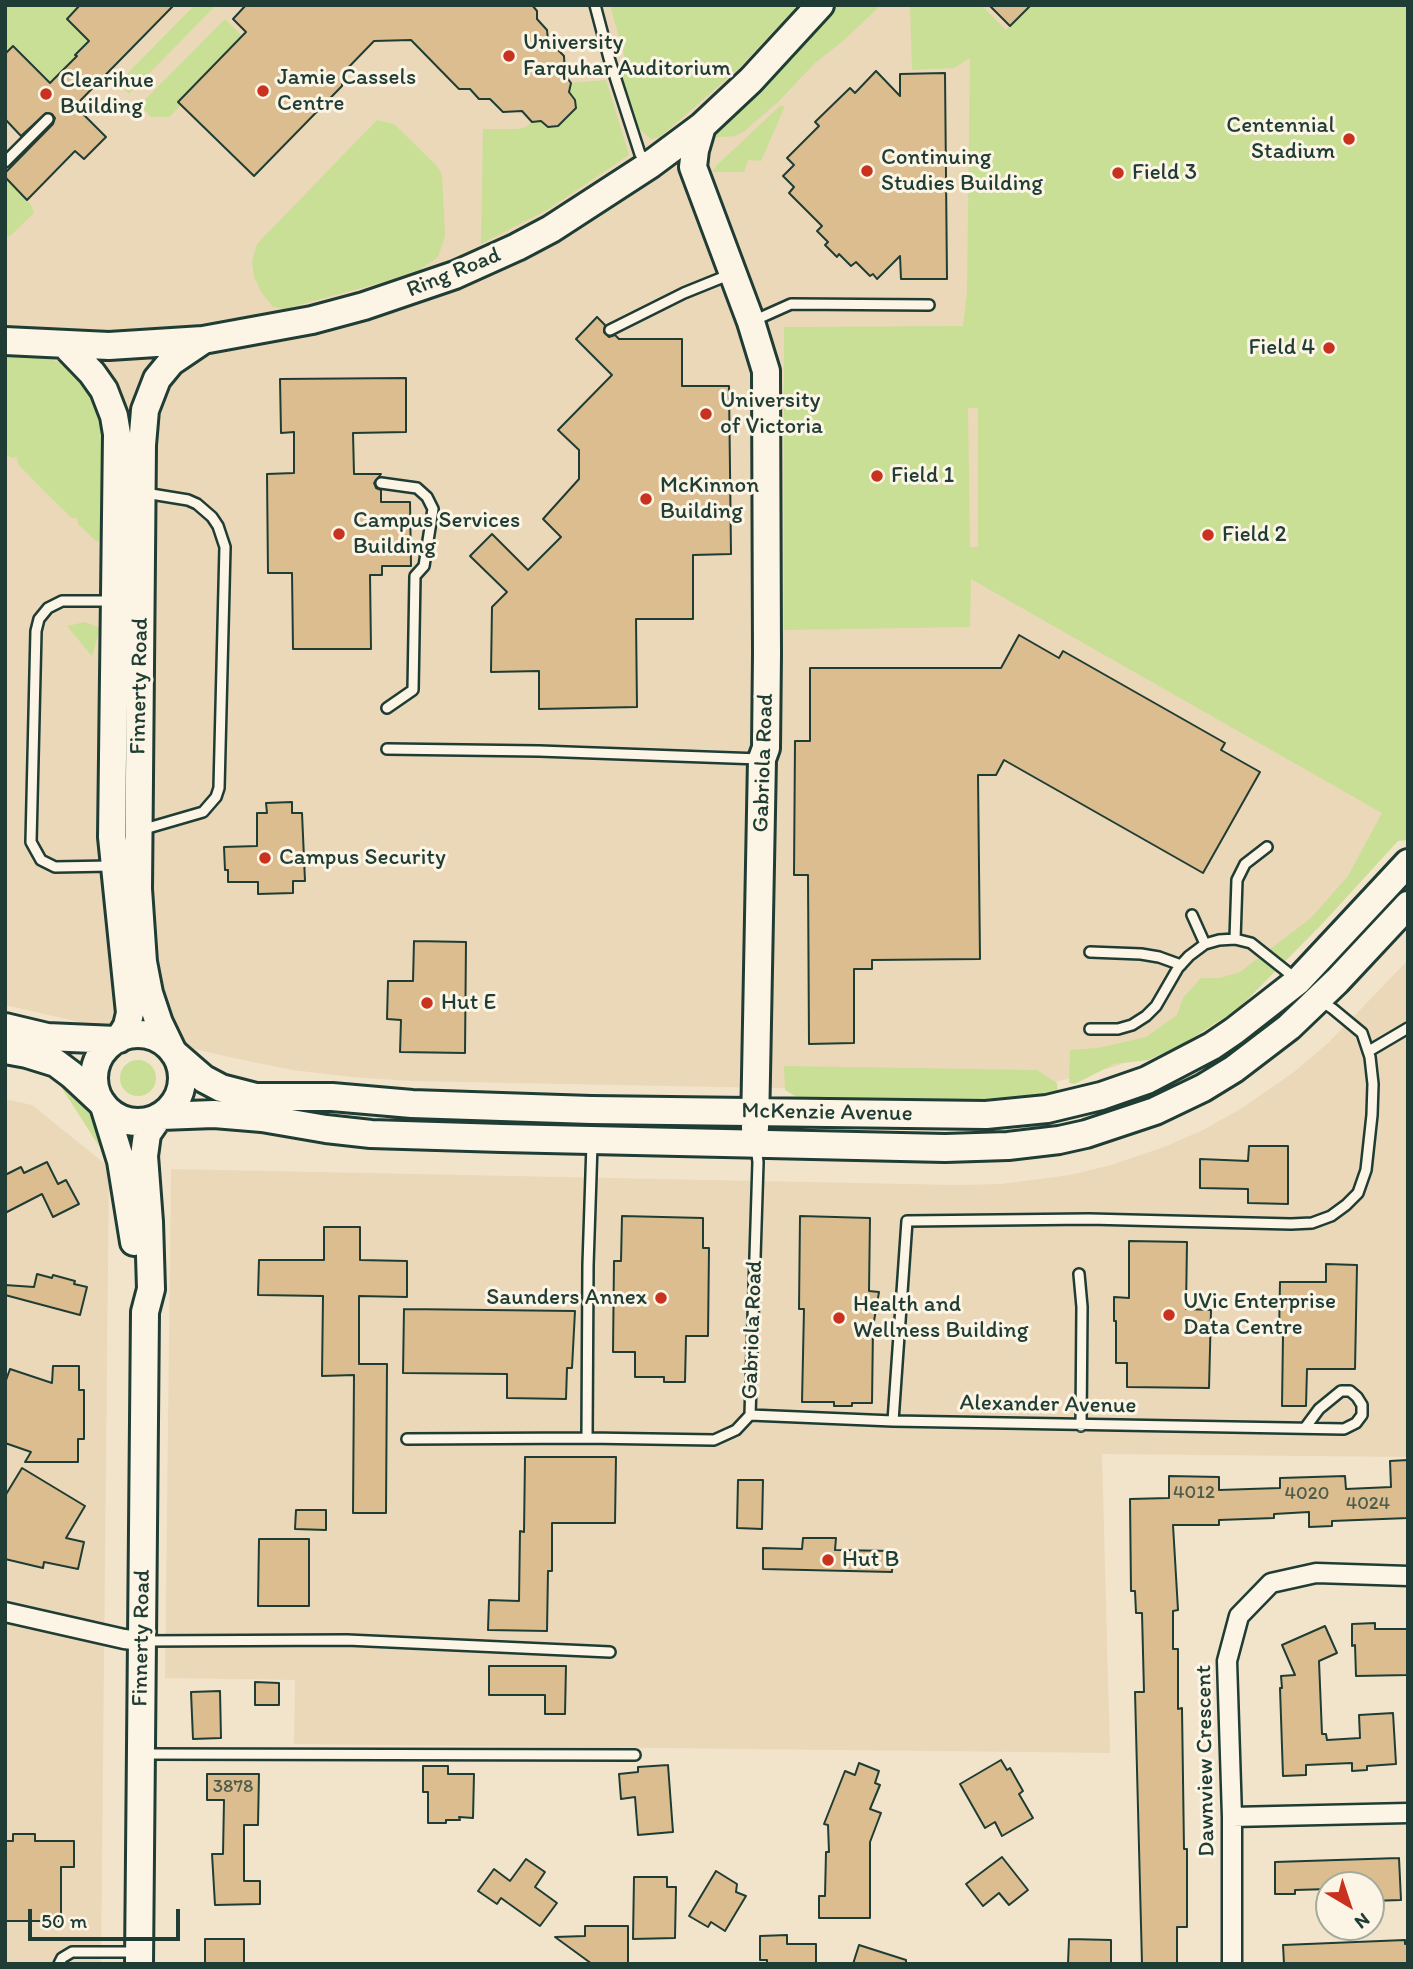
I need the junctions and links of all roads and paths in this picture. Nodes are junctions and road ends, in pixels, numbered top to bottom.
1 (595, 5) edge
2 (820, 5) edge
3 (48, 119) dead end
4 (702, 126) junction
5 (5, 162) edge
6 (651, 164) junction
7 (733, 273) junction
8 (929, 305) dead end
9 (751, 322) junction
10 (610, 330) dead end
11 (203, 340) junction
12 (5, 341) edge
13 (65, 345) junction
14 (381, 483) dead end
15 (115, 488) junction
16 (141, 492) junction
17 (127, 611) junction
18 (387, 708) dead end
19 (387, 749) dead end
20 (762, 759) junction
21 (138, 831) junction
22 (112, 836) junction
23 (1267, 848) dead end
24 (1408, 863) edge
25 (126, 865) junction
26 (1408, 905) edge
27 (1192, 915) dead end
28 (1235, 939) junction
29 (1205, 944) junction
30 (1090, 952) dead end
31 (1181, 965) junction
32 (1308, 990) junction
33 (5, 1027) edge
34 (1090, 1028) dead end
35 (1408, 1028) edge
36 (118, 1040) junction
37 (5, 1050) edge
38 (1369, 1051) junction
39 (173, 1052) junction
40 (103, 1105) junction
41 (754, 1111) junction
42 (159, 1117) junction
43 (592, 1140) junction
44 (755, 1143) junction
45 (1079, 1274) dead end
46 (145, 1312) junction
47 (750, 1415) junction
48 (893, 1421) junction
49 (1081, 1426) junction
50 (1305, 1429) junction
51 (407, 1438) dead end
52 (587, 1438) junction
53 (1408, 1576) edge
54 (5, 1601) edge
55 (5, 1612) edge
56 (23, 1615) junction
57 (142, 1641) junction
58 (610, 1651) dead end
59 (141, 1754) junction
60 (635, 1755) dead end
61 (1408, 1813) edge
62 (1232, 1817) junction
63 (139, 1958) edge
64 (59, 1964) edge
65 (1232, 1964) edge

1 - 6 lane
2 - 4 street, Ring Road
3 - 5 lane
4 - 6 street, Ring Road
4 - 7 street, Gabriola Road
6 - 11 street, Ring Road
7 - 9 street, Gabriola Road
7 - 10 lane
8 - 9 lane
9 - 20 street, Gabriola Road
11 - 13 street, Ring Road
11 - 16 street, Finnerty Road
12 - 13 street, Ring Road
13 - 15 street, Finnerty Road
14 - 18 lane
15 - 16 lane
15 - 17 street, Finnerty Road
16 - 17 street, Finnerty Road
16 - 21 lane
17 - 21 street, Finnerty Road
17 - 22 street, Finnerty Road
17 - 25 lane
19 - 20 lane
20 - 41 street, Gabriola Road
21 - 22 lane
21 - 25 street, Finnerty Road
22 - 25 street, Finnerty Road
23 - 28 lane
24 - 32 street, McKenzie Avenue
25 - 36 street, Finnerty Road
25 - 39 street, Finnerty Road
26 - 32 street, McKenzie Avenue
27 - 29 lane
28 - 29 lane
28 - 32 lane
29 - 31 lane
30 - 31 lane
31 - 34 lane
32 - 38 lane
32 - 41 street, McKenzie Avenue
32 - 44 street, McKenzie Avenue
33 - 36 street
35 - 38 lane
36 - 39 street
36 - 40 street
37 - 40 street
38 - 48 lane
39 - 41 street, McKenzie Avenue
39 - 42 street
40 - 42 street
40 - 46 street, Finnerty Road
41 - 44 street, Gabriola Road
42 - 43 street, McKenzie Avenue
42 - 46 street, Finnerty Road
43 - 44 street, McKenzie Avenue
43 - 52 lane
44 - 47 lane, Gabriola Road
45 - 49 lane
46 - 57 street, Finnerty Road
47 - 48 lane, Alexander Avenue
47 - 52 lane
48 - 49 lane, Alexander Avenue
49 - 50 lane, Alexander Avenue
50 - 50 lane, Alexander Avenue
51 - 52 lane
53 - 62 street, Dawnview Crescent
54 - 56 street
55 - 56 street
56 - 57 street
57 - 58 lane
57 - 59 street, Finnerty Road
59 - 60 lane
59 - 63 street, Finnerty Road
61 - 62 street
62 - 65 street, Dawnview Crescent
63 - 64 lane

